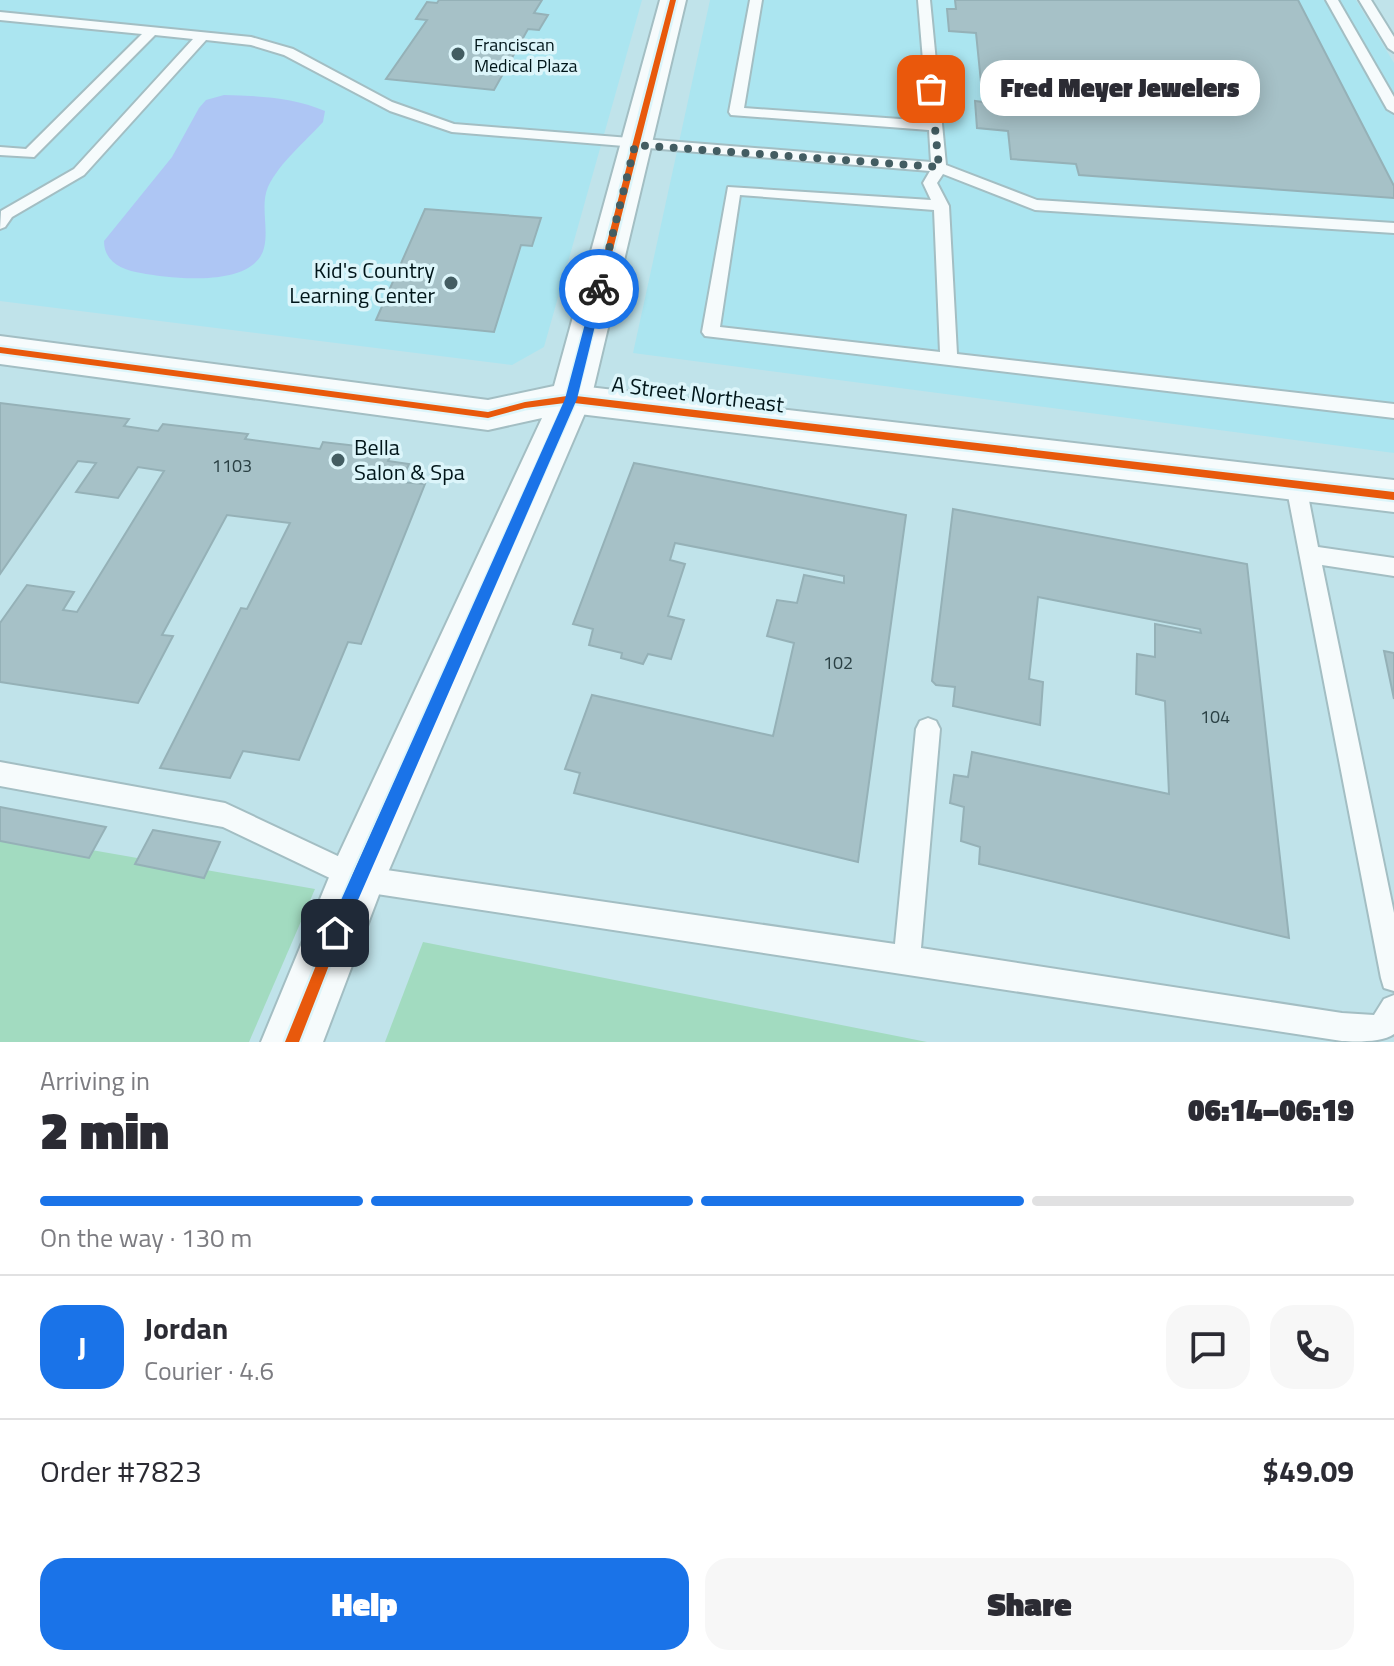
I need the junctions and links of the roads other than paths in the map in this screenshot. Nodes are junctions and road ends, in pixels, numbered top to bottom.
1 (673, 0) edge
2 (756, 0) edge
3 (924, 0) edge
4 (1332, 0) edge
5 (1365, 0) edge
6 (0, 16) edge
7 (151, 32) junction
8 (202, 37) junction
9 (1394, 48) edge
10 (1394, 109) edge
11 (935, 126) junction
12 (635, 145) junction
13 (0, 151) edge
14 (939, 167) junction
15 (941, 206) junction
16 (0, 224) edge
17 (1394, 228) edge
18 (0, 324) edge
19 (0, 350) edge
20 (949, 360) junction
21 (571, 399) junction
22 (525, 405) junction
23 (1394, 411) edge
24 (1296, 485) junction
25 (1394, 496) edge
26 (1310, 554) junction
27 (1394, 567) edge
28 (928, 729) dead end
29 (0, 774) edge
30 (357, 878) junction
31 (907, 959) junction
32 (1394, 978) edge
33 (1394, 1009) edge
34 (292, 1042) edge

1 - 12 street
2 - 11 lane
3 - 11 lane
4 - 10 lane
5 - 9 lane
6 - 7 lane
7 - 8 lane
7 - 13 lane
8 - 12 lane
8 - 16 lane
11 - 14 lane
12 - 14 lane
12 - 21 street
14 - 15 lane
14 - 17 lane
15 - 20 lane
15 - 20 lane
18 - 22 street, A Street Northeast
19 - 22 street, A Street Northeast
20 - 23 lane
21 - 22 street, A Street Northeast
21 - 24 street, A Street Northeast
21 - 30 street
24 - 25 street, A Street Northeast
24 - 26 lane
26 - 27 lane
26 - 32 lane
28 - 31 lane
29 - 30 lane
30 - 31 lane
30 - 34 street
31 - 33 lane

